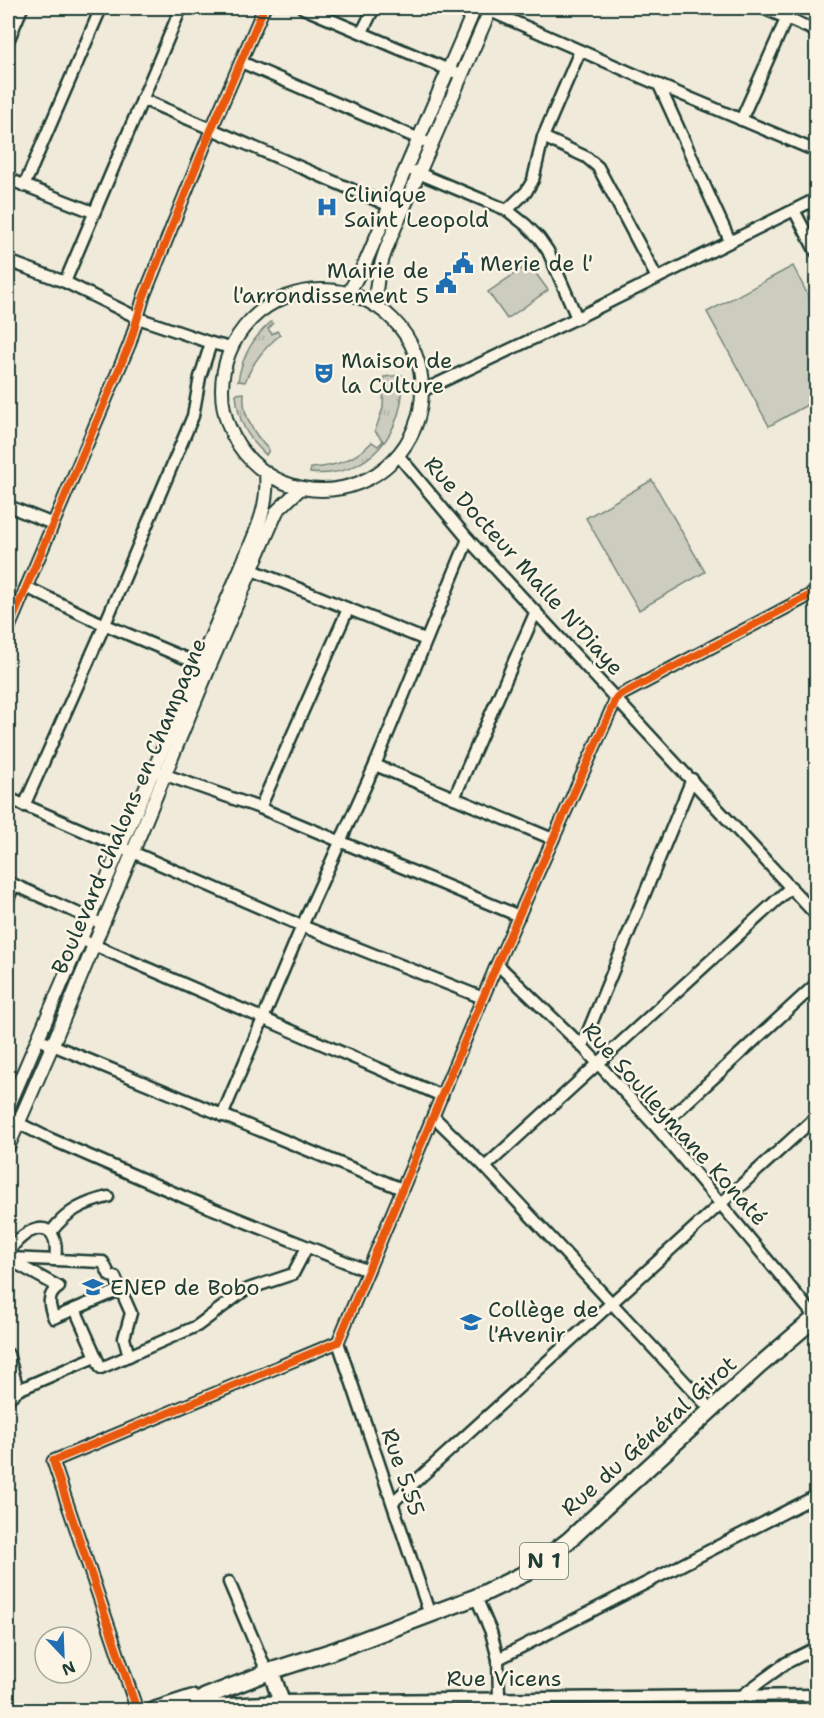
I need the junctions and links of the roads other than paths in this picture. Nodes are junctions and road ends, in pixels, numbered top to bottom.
1 (22, 8) edge
2 (101, 8) edge
3 (181, 8) edge
4 (264, 8) edge
5 (303, 8) edge
6 (374, 8) edge
7 (475, 8) edge
8 (488, 8) edge
9 (763, 8) edge
10 (789, 13) edge
11 (816, 31) edge
12 (362, 32) junction
13 (8, 41) edge
14 (580, 51) junction
15 (240, 62) junction
16 (448, 69) junction
17 (461, 75) junction
18 (659, 86) junction
19 (142, 99) junction
20 (741, 120) junction
21 (211, 130) junction
22 (543, 137) junction
23 (418, 138) junction
24 (431, 144) junction
25 (816, 151) edge
26 (405, 168) junction
27 (419, 173) junction
28 (8, 178) edge
29 (24, 186) junction
30 (816, 199) edge
31 (389, 206) junction
32 (507, 210) junction
33 (794, 210) junction
34 (403, 211) junction
35 (93, 212) junction
36 (730, 242) junction
37 (816, 252) edge
38 (8, 261) edge
39 (657, 278) junction
40 (65, 282) junction
41 (348, 294) junction
42 (376, 306) junction
43 (138, 318) junction
44 (578, 318) junction
45 (211, 343) junction
46 (231, 348) junction
47 (422, 391) junction
48 (398, 455) junction
49 (266, 473) junction
50 (301, 488) junction
51 (8, 506) edge
52 (53, 524) junction
53 (468, 539) junction
54 (247, 567) junction
55 (26, 587) junction
56 (816, 592) edge
57 (348, 609) junction
58 (536, 611) junction
59 (105, 624) junction
60 (8, 630) edge
61 (426, 640) junction
62 (204, 666) junction
63 (617, 697) junction
64 (375, 765) junction
65 (153, 770) junction
66 (165, 775) junction
67 (692, 779) junction
68 (8, 798) edge
69 (454, 798) junction
70 (24, 806) junction
71 (260, 808) junction
72 (553, 839) junction
73 (340, 842) junction
74 (119, 847) junction
75 (132, 852) junction
76 (11, 884) edge
77 (791, 887) junction
78 (8, 899) edge
79 (816, 915) edge
80 (519, 916) junction
81 (88, 918) junction
82 (102, 924) junction
83 (302, 926) junction
84 (80, 939) junction
85 (94, 945) junction
86 (497, 964) junction
87 (816, 984) edge
88 (483, 998) junction
89 (263, 1018) junction
90 (38, 1039) junction
91 (53, 1044) junction
92 (582, 1046) junction
93 (598, 1063) junction
94 (442, 1096) junction
95 (8, 1108) edge
96 (222, 1116) junction
97 (433, 1116) junction
98 (816, 1117) edge
99 (12, 1120) edge
100 (658, 1129) junction
101 (8, 1147) edge
102 (485, 1167) junction
103 (402, 1190) junction
104 (108, 1197) dead end
105 (721, 1203) junction
106 (51, 1232) junction
107 (307, 1247) junction
108 (8, 1257) edge
109 (55, 1260) junction
110 (368, 1271) junction
111 (122, 1289) junction
112 (610, 1302) junction
113 (75, 1309) junction
114 (816, 1317) edge
115 (338, 1342) junction
116 (8, 1354) edge
117 (129, 1356) junction
118 (95, 1357) junction
119 (18, 1390) junction
120 (8, 1399) edge
121 (712, 1411) junction
122 (816, 1496) edge
123 (393, 1502) junction
124 (229, 1582) dead end
125 (476, 1597) junction
126 (430, 1615) junction
127 (816, 1648) edge
128 (498, 1659) junction
129 (269, 1671) junction
130 (743, 1695) junction
131 (816, 1695) edge
132 (205, 1697) junction
133 (499, 1697) junction
134 (281, 1701) junction
135 (187, 1708) edge
136 (137, 1710) edge
137 (155, 1710) edge

1 - 13 street
2 - 29 street
3 - 19 street
4 - 15 street
5 - 12 street
6 - 12 street
7 - 16 main road
8 - 14 street
8 - 17 main road
9 - 10 street
10 - 11 street
10 - 20 street
12 - 16 street
14 - 18 street
14 - 22 street
15 - 21 street
15 - 23 street
16 - 17 street
16 - 23 main road
17 - 24 main road
18 - 20 street
18 - 36 street
19 - 21 street
19 - 35 street
20 - 25 street
21 - 31 street
21 - 43 street
22 - 32 street
22 - 39 street
23 - 24 street
23 - 26 main road
24 - 27 main road
26 - 27 street
26 - 31 main road
27 - 32 street
27 - 34 main road
28 - 29 street
29 - 35 street
30 - 33 street
31 - 34 street
31 - 41 main road
32 - 44 street
33 - 36 street
33 - 37 street
34 - 42 main road
35 - 40 street
36 - 39 street
38 - 40 street
39 - 44 street
40 - 43 street
41 - 42 main road
41 - 46 main road
42 - 47 main road
43 - 45 street
43 - 52 street
44 - 47 street
45 - 46 street
45 - 59 street
46 - 49 main road
47 - 48 main road
48 - 50 main road
48 - 53 street, Rue Docteur Malle N'Diaye
49 - 50 main road
49 - 54 main road, Boulevard Chalons en Champagne
50 - 54 main road, Boulevard Chalons en Champagne
51 - 52 street
52 - 55 street
53 - 58 street, Rue Docteur Malle N'Diaye
53 - 61 street
54 - 57 street
54 - 62 main road, Boulevard Chalons en Champagne
55 - 59 street
55 - 60 street
56 - 63 street
57 - 61 street
57 - 71 street
58 - 63 street, Rue Docteur Malle N'Diaye
58 - 69 street
59 - 62 street
59 - 70 street
61 - 64 street
62 - 65 main road, Boulevard Chalons en Champagne
62 - 66 main road, Boulevard Chalons en Champagne
63 - 67 street, Rue Docteur Malle N'Diaye
63 - 72 street
64 - 69 street
64 - 73 street
65 - 66 street
65 - 74 main road, Boulevard Chalons en Champagne
66 - 71 street
66 - 75 main road, Boulevard Chalons en Champagne
67 - 77 street, Rue Docteur Malle N'Diaye
67 - 92 street
68 - 70 street
69 - 72 street
70 - 74 street
71 - 73 street
72 - 80 street
73 - 80 street
73 - 83 street
74 - 75 street
74 - 81 main road, Boulevard Chalons en Champagne
75 - 82 main road, Boulevard Chalons en Champagne
75 - 83 street
76 - 78 street
76 - 81 street
77 - 79 street, Rue Docteur Malle N'Diaye
77 - 93 street
80 - 86 street
81 - 82 street
81 - 84 main road, Boulevard Chalons en Champagne
82 - 85 main road, Boulevard Chalons en Champagne
83 - 88 street
83 - 89 street
84 - 85 street
84 - 90 main road, Boulevard Chalons en Champagne
85 - 89 street
85 - 91 main road, Boulevard Chalons en Champagne
86 - 88 street
86 - 92 street, Rue Soulleymane Konaté
87 - 100 street
88 - 94 street
89 - 94 street
89 - 96 street
90 - 91 street
90 - 95 main road, Boulevard Chalons en Champagne
91 - 96 street
91 - 99 main road, Boulevard Chalons en Champagne
92 - 93 street, Rue Soulleymane Konaté
93 - 100 street, Rue Soulleymane Konaté
93 - 102 street
94 - 97 street
96 - 103 street
97 - 102 street
97 - 103 street
98 - 105 street
99 - 101 main road, Boulevard Chalons en Champagne
99 - 107 street
100 - 105 street, Rue Soulleymane Konaté
102 - 112 street
103 - 110 street
104 - 106 street
105 - 112 street
105 - 114 street, Rue Soulleymane Konaté
106 - 108 street
106 - 109 street
107 - 110 street
107 - 117 street
108 - 109 street
108 - 113 street
109 - 111 street
110 - 115 street
111 - 113 street
111 - 117 street
112 - 121 street
112 - 123 street
113 - 118 street
114 - 121 highway, Rue du Général Girot / N 1
115 - 123 street, Rue 5.55
115 - 136 street
116 - 119 street
117 - 118 street
118 - 119 street
119 - 120 street
121 - 125 highway, Rue du Général Girot / N 1
122 - 128 street
123 - 126 street, Rue 5.55
124 - 129 street
125 - 126 highway, Rue du Général Girot / N 1
125 - 128 street
126 - 129 highway, Rue du Général Girot / N 1
127 - 130 street
128 - 133 street
129 - 132 highway, Rue du Général Girot / N 1
129 - 134 highway
130 - 131 street, Rue Vicens
130 - 133 street, Rue Vicens
132 - 135 highway, N 1
132 - 137 highway, N 1
133 - 134 street, Rue Vicens
134 - 135 street, Rue Vicens

